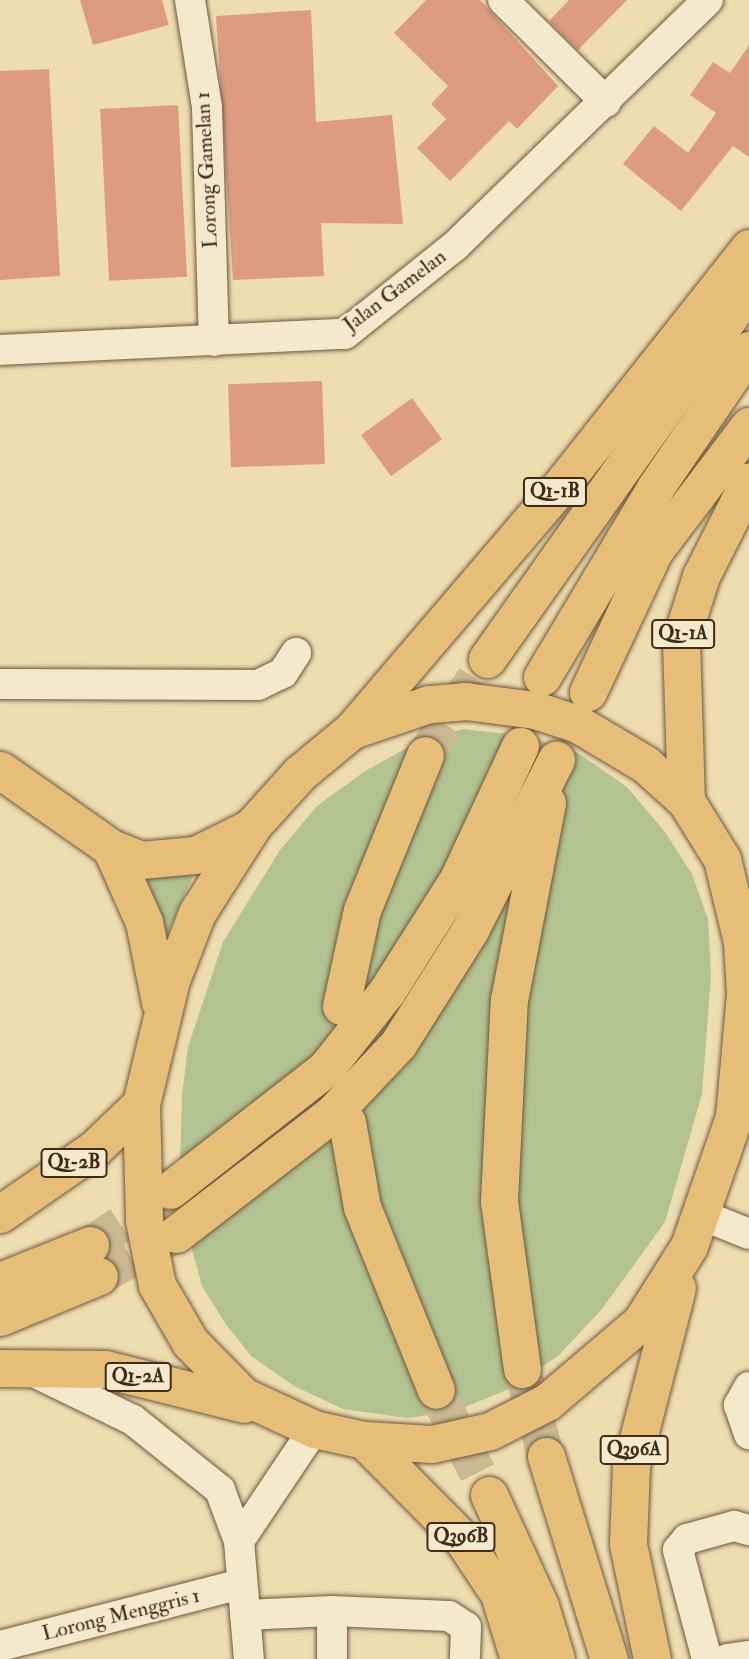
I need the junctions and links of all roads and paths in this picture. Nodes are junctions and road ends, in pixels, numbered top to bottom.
1 (190, 0) edge
2 (503, 0) edge
3 (708, 0) edge
4 (606, 102) junction
5 (749, 248) edge
6 (749, 289) edge
7 (214, 341) junction
8 (0, 349) edge
9 (749, 350) edge
10 (749, 426) edge
11 (745, 493) edge
12 (296, 653) dead end
13 (487, 659) tunnel mouth
14 (542, 677) dead end
15 (0, 684) edge
16 (588, 692) dead end
17 (352, 730) junction
18 (520, 746) dead end
19 (425, 755) tunnel mouth
20 (0, 770) edge
21 (686, 801) junction
22 (253, 825) junction
23 (111, 848) junction
24 (722, 859) junction
25 (749, 892) edge
26 (341, 1006) dead end
27 (162, 1014) junction
28 (141, 1104) junction
29 (741, 1105) edge
30 (347, 1122) dead end
31 (170, 1191) tunnel mouth
32 (0, 1214) edge
33 (696, 1231) junction
34 (176, 1234) tunnel mouth
35 (749, 1234) edge
36 (0, 1282) edge
37 (0, 1317) edge
38 (11, 1367) edge
39 (522, 1369) tunnel mouth
40 (749, 1387) edge
41 (436, 1390) tunnel mouth
42 (272, 1412) junction
43 (314, 1429) junction
44 (749, 1434) edge
45 (364, 1440) junction
46 (546, 1456) tunnel mouth
47 (489, 1495) tunnel mouth
48 (749, 1530) edge
49 (239, 1541) junction
50 (242, 1584) junction
51 (332, 1611) junction
52 (244, 1615) junction
53 (0, 1646) edge
54 (749, 1656) edge
55 (249, 1659) edge
56 (332, 1659) edge
57 (465, 1659) edge
58 (519, 1659) edge
59 (556, 1659) edge
60 (609, 1659) edge
61 (652, 1659) edge
62 (707, 1659) edge
63 (727, 1659) edge

1 - 7 street, Lorong Gamelan 1
2 - 4 street
3 - 4 street, Jalan Gamelan
4 - 7 street, Jalan Gamelan
5 - 17 main road, Q1-1B
6 - 13 main road
7 - 8 street, Jalan Gamelan
9 - 14 main road
10 - 16 main road
11 - 21 main road, Q1-1A
12 - 15 street
17 - 21 main road
17 - 22 main road
18 - 31 main road
19 - 26 main road
20 - 23 main road
21 - 24 main road
22 - 23 main road
22 - 27 main road
23 - 27 main road
24 - 25 main road
24 - 29 main road
27 - 28 main road
28 - 32 main road, Q1-2B
28 - 42 main road
29 - 33 main road
30 - 41 main road
33 - 35 street
33 - 45 main road
33 - 61 main road, Q396A
34 - 39 main road
36 - 37 main road
38 - 42 main road, Q1-2A
38 - 49 street
40 - 44 street
42 - 43 main road
43 - 45 main road
43 - 49 street
45 - 58 main road, Q396B
46 - 60 main road
47 - 59 main road
48 - 62 street
49 - 50 street
50 - 52 street
50 - 53 street, Lorong Menggris 1
51 - 52 street
51 - 56 street
51 - 57 street
52 - 55 street
54 - 63 street

